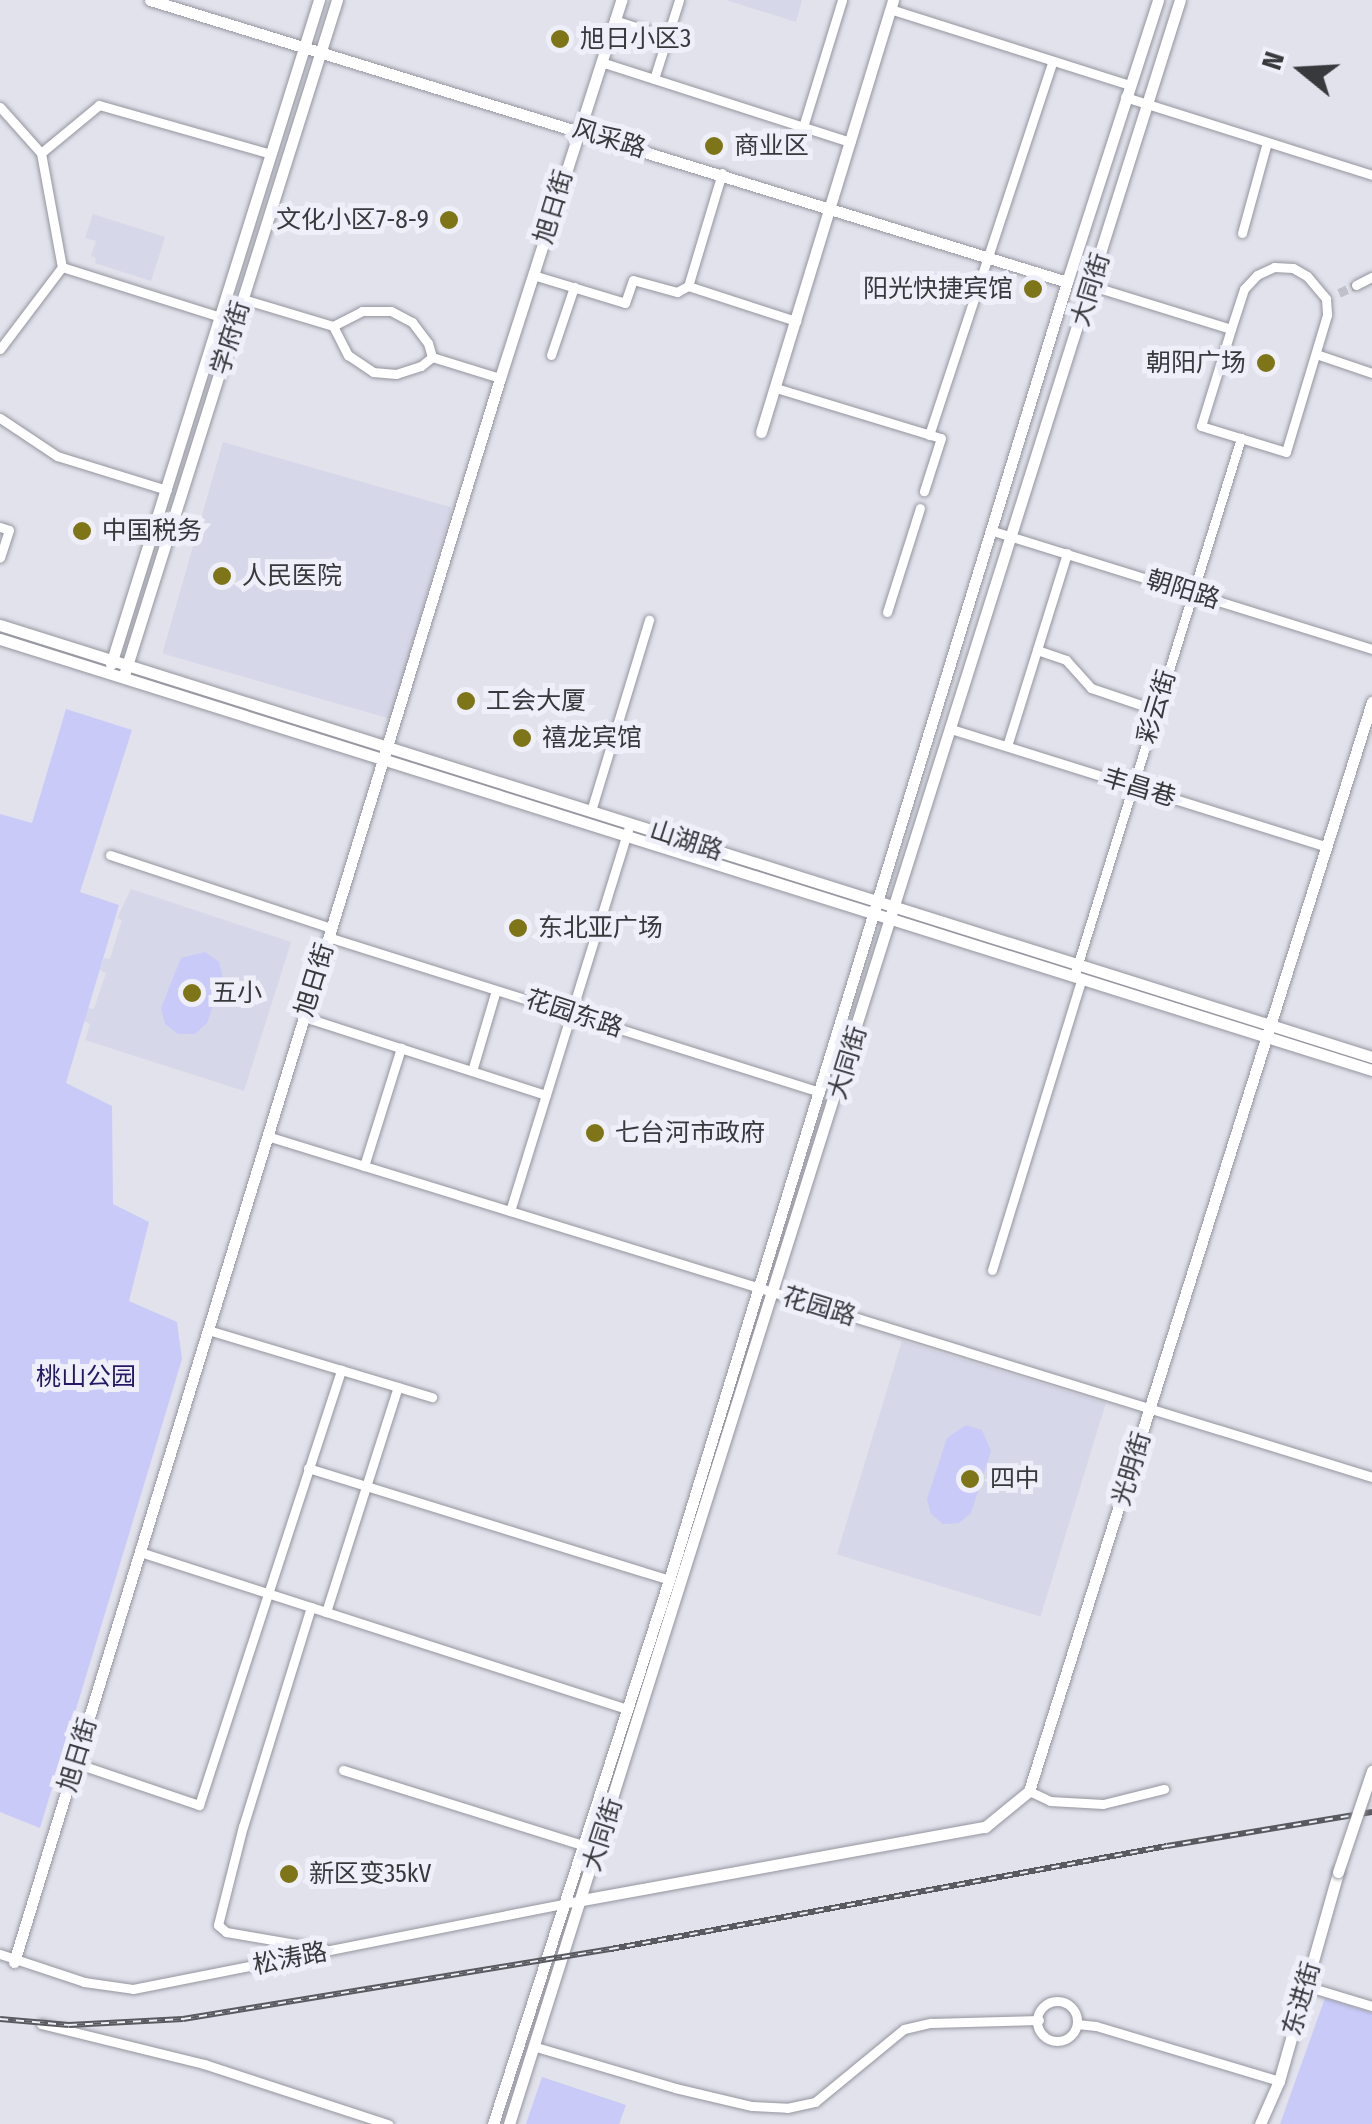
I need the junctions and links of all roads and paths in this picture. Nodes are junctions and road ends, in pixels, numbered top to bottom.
1 (150, 0) edge
2 (319, 0) edge
3 (337, 0) edge
4 (621, 0) edge
5 (679, 0) edge
6 (842, 0) edge
7 (1180, 0) edge
8 (1156, 1) edge
9 (891, 5) edge
10 (614, 20) junction
11 (667, 37) junction
12 (305, 47) junction
13 (321, 50) junction
14 (1053, 61) junction
15 (601, 62) junction
16 (654, 79) junction
17 (1127, 91) junction
18 (1148, 104) junction
19 (0, 107) edge
20 (803, 127) junction
21 (579, 129) junction
22 (850, 142) junction
23 (1267, 142) junction
24 (41, 153) junction
25 (272, 154) junction
26 (722, 173) junction
27 (1372, 175) edge
28 (830, 208) junction
29 (1242, 233) dead end
30 (985, 256) junction
31 (62, 267) junction
32 (533, 275) junction
33 (1372, 277) edge
34 (1067, 282) junction
35 (1356, 285) tunnel mouth
36 (574, 286) junction
37 (688, 286) junction
38 (1092, 286) junction
39 (1339, 293) tunnel mouth
40 (243, 299) junction
41 (1326, 299) junction
42 (221, 317) junction
43 (796, 320) junction
44 (334, 326) junction
45 (1231, 329) junction
46 (0, 349) edge
47 (1316, 354) junction
48 (551, 355) dead end
49 (432, 356) junction
50 (204, 371) junction
51 (1372, 373) edge
52 (219, 376) junction
53 (500, 378) junction
54 (776, 388) junction
55 (0, 418) edge
56 (762, 432) dead end
57 (930, 435) junction
58 (1240, 438) junction
59 (166, 490) junction
60 (924, 491) dead end
61 (920, 508) dead end
62 (0, 527) edge
63 (993, 530) junction
64 (1014, 536) junction
65 (1067, 553) junction
66 (0, 558) edge
67 (1192, 593) junction
68 (888, 612) dead end
69 (649, 620) dead end
70 (0, 625) edge
71 (0, 639) edge
72 (1037, 650) junction
73 (1372, 650) edge
74 (110, 666) junction
75 (125, 671) junction
76 (1372, 702) edge
77 (1156, 710) junction
78 (952, 730) junction
79 (1007, 746) junction
80 (385, 752) junction
81 (1133, 786) junction
82 (590, 811) junction
83 (630, 822) junction
84 (625, 837) junction
85 (1326, 847) junction
86 (110, 855) dead end
87 (878, 902) junction
88 (895, 908) junction
89 (874, 916) junction
90 (892, 922) junction
91 (330, 932) junction
92 (1077, 974) junction
93 (496, 990) junction
94 (571, 1014) junction
95 (304, 1017) junction
96 (1268, 1031) junction
97 (401, 1048) junction
98 (1372, 1057) edge
99 (1372, 1070) edge
100 (472, 1071) junction
101 (820, 1092) junction
102 (546, 1094) junction
103 (267, 1136) junction
104 (364, 1166) junction
105 (510, 1211) junction
106 (992, 1270) dead end
107 (758, 1289) junction
108 (775, 1294) junction
109 (208, 1330) junction
110 (341, 1370) junction
111 (398, 1387) junction
112 (432, 1397) dead end
113 (1151, 1409) junction
114 (308, 1468) junction
115 (1372, 1477) edge
116 (366, 1486) junction
117 (140, 1552) junction
118 (669, 1580) junction
119 (268, 1593) junction
120 (310, 1607) junction
121 (326, 1612) junction
122 (627, 1708) junction
123 (75, 1763) junction
124 (343, 1770) dead end
125 (1372, 1771) edge
126 (1164, 1789) dead end
127 (1028, 1791) junction
128 (583, 1845) junction
129 (582, 1900) junction
130 (565, 1903) junction
131 (334, 1950) junction
132 (0, 1954) edge
133 (14, 1962) junction
134 (1306, 1986) junction
135 (1372, 2006) edge
136 (1039, 2020) junction
137 (42, 2024) dead end
138 (1077, 2024) junction
139 (536, 2047) junction
140 (1279, 2081) junction
141 (388, 2124) edge
142 (493, 2124) edge
143 (510, 2124) edge
144 (1260, 2124) edge

1 - 12 main road, 风采路
2 - 12 main road, 学府街
3 - 13 main road, 学府街
4 - 10 main road, 旭日街
5 - 11 street
6 - 20 street
7 - 18 main road, 大同街
8 - 17 main road, 大同街
9 - 14 street
9 - 22 main road
10 - 11 street
10 - 15 main road, 旭日街
11 - 16 street
12 - 13 main road, 风采路
12 - 25 main road, 学府街
13 - 21 main road, 风采路
13 - 40 main road, 学府街
14 - 17 street
14 - 30 street
15 - 16 street
15 - 21 main road, 旭日街
16 - 20 street
17 - 18 street
17 - 34 main road, 大同街
18 - 23 street
18 - 38 main road, 大同街
19 - 24 street
20 - 22 street
21 - 26 main road, 风采路
21 - 32 main road, 旭日街
22 - 28 main road
23 - 27 street
23 - 29 street
24 - 25 street
24 - 31 street
25 - 42 main road, 学府街
26 - 28 main road, 风采路
26 - 37 street
28 - 30 main road, 风采路
28 - 43 main road
30 - 34 main road, 风采路
30 - 57 street
31 - 42 street
31 - 46 street
32 - 36 street
32 - 53 main road, 旭日街
33 - 35 street
34 - 63 main road, 大同街
36 - 37 street
36 - 48 street
37 - 43 street
38 - 45 street
38 - 64 main road, 大同街
39 - 41 street
40 - 44 street
40 - 52 main road, 学府街
41 - 45 street
41 - 47 street
42 - 50 main road, 学府街
43 - 54 main road
44 - 49 street
44 - 49 street
45 - 58 street
47 - 51 street
47 - 58 street
49 - 53 street
50 - 52 main road
50 - 59 main road, 学府街
52 - 75 main road, 学府街
53 - 80 main road, 旭日街
54 - 56 main road
54 - 57 street
55 - 59 street
57 - 60 street
58 - 67 street, 彩云街
59 - 74 main road, 学府街
61 - 68 street
62 - 66 street
63 - 64 street, 朝阳路
63 - 87 main road, 大同街
64 - 65 street, 朝阳路
64 - 78 main road, 大同街
65 - 67 street, 朝阳路
65 - 72 street
67 - 73 street, 朝阳路
67 - 77 street, 彩云街
69 - 82 street
70 - 74 main road, 山湖路
71 - 74 main road, 山湖路
72 - 77 street
72 - 79 street
74 - 75 main road, 山湖路
75 - 80 main road, 山湖路
76 - 85 main road, 光明街
77 - 81 street, 彩云街
78 - 79 street, 丰昌巷
78 - 88 main road, 大同街
79 - 81 street, 丰昌巷
80 - 82 main road, 山湖路
80 - 84 main road, 山湖路
80 - 91 main road, 旭日街
81 - 85 street, 丰昌巷
81 - 92 street, 彩云街
82 - 83 main road, 山湖路
83 - 84 street
83 - 87 main road, 山湖路
84 - 89 main road, 山湖路
84 - 94 street
85 - 96 main road, 光明街
86 - 91 street, 花园东路
87 - 88 main road, 山湖路
87 - 89 main road, 大同街
88 - 90 main road, 大同街
88 - 92 main road, 山湖路
89 - 90 main road, 山湖路
89 - 101 main road, 大同街
90 - 92 main road, 山湖路
90 - 108 main road, 大同街
91 - 93 street, 花园东路
91 - 95 main road, 旭日街
92 - 96 main road, 山湖路
92 - 106 street, 彩云街
93 - 94 street, 花园东路
93 - 100 street
94 - 101 street, 花园东路
94 - 102 street
95 - 97 street
95 - 103 main road, 旭日街
96 - 98 main road, 山湖路
96 - 99 main road, 山湖路
96 - 113 main road, 光明街
97 - 100 street
97 - 104 street
100 - 102 street
101 - 107 main road, 大同街
102 - 105 street
103 - 104 street, 花园路
103 - 109 main road, 旭日街
104 - 105 street, 花园路
105 - 107 street, 花园路
107 - 108 street, 花园路
107 - 118 main road, 大同街
108 - 113 street, 花园路
108 - 129 main road, 大同街
109 - 110 street
109 - 117 main road, 旭日街
110 - 111 street
110 - 114 street
111 - 112 street
111 - 116 street
113 - 115 street, 花园路
113 - 127 main road, 光明街
114 - 116 street
114 - 119 street
116 - 118 street
116 - 121 street
117 - 119 street
117 - 123 main road, 旭日街
118 - 122 main road, 大同街
119 - 120 street
119 - 123 street
120 - 121 street
120 - 131 street
121 - 122 street
122 - 128 main road, 大同街
123 - 133 main road, 旭日街
124 - 128 street
125 - 134 main road, 东进街, bridge
126 - 127 street
127 - 129 main road
128 - 130 main road, 大同街
129 - 130 street, 松涛路
129 - 139 main road, 大同街
130 - 131 street, 松涛路
130 - 142 main road, 大同街
131 - 133 street, 松涛路
132 - 133 street, 松涛路
134 - 135 street
134 - 140 main road, 东进街
136 - 138 street
136 - 138 street
136 - 139 street
137 - 141 street
138 - 140 street
139 - 143 main road, 大同街
140 - 144 main road, 东进街

